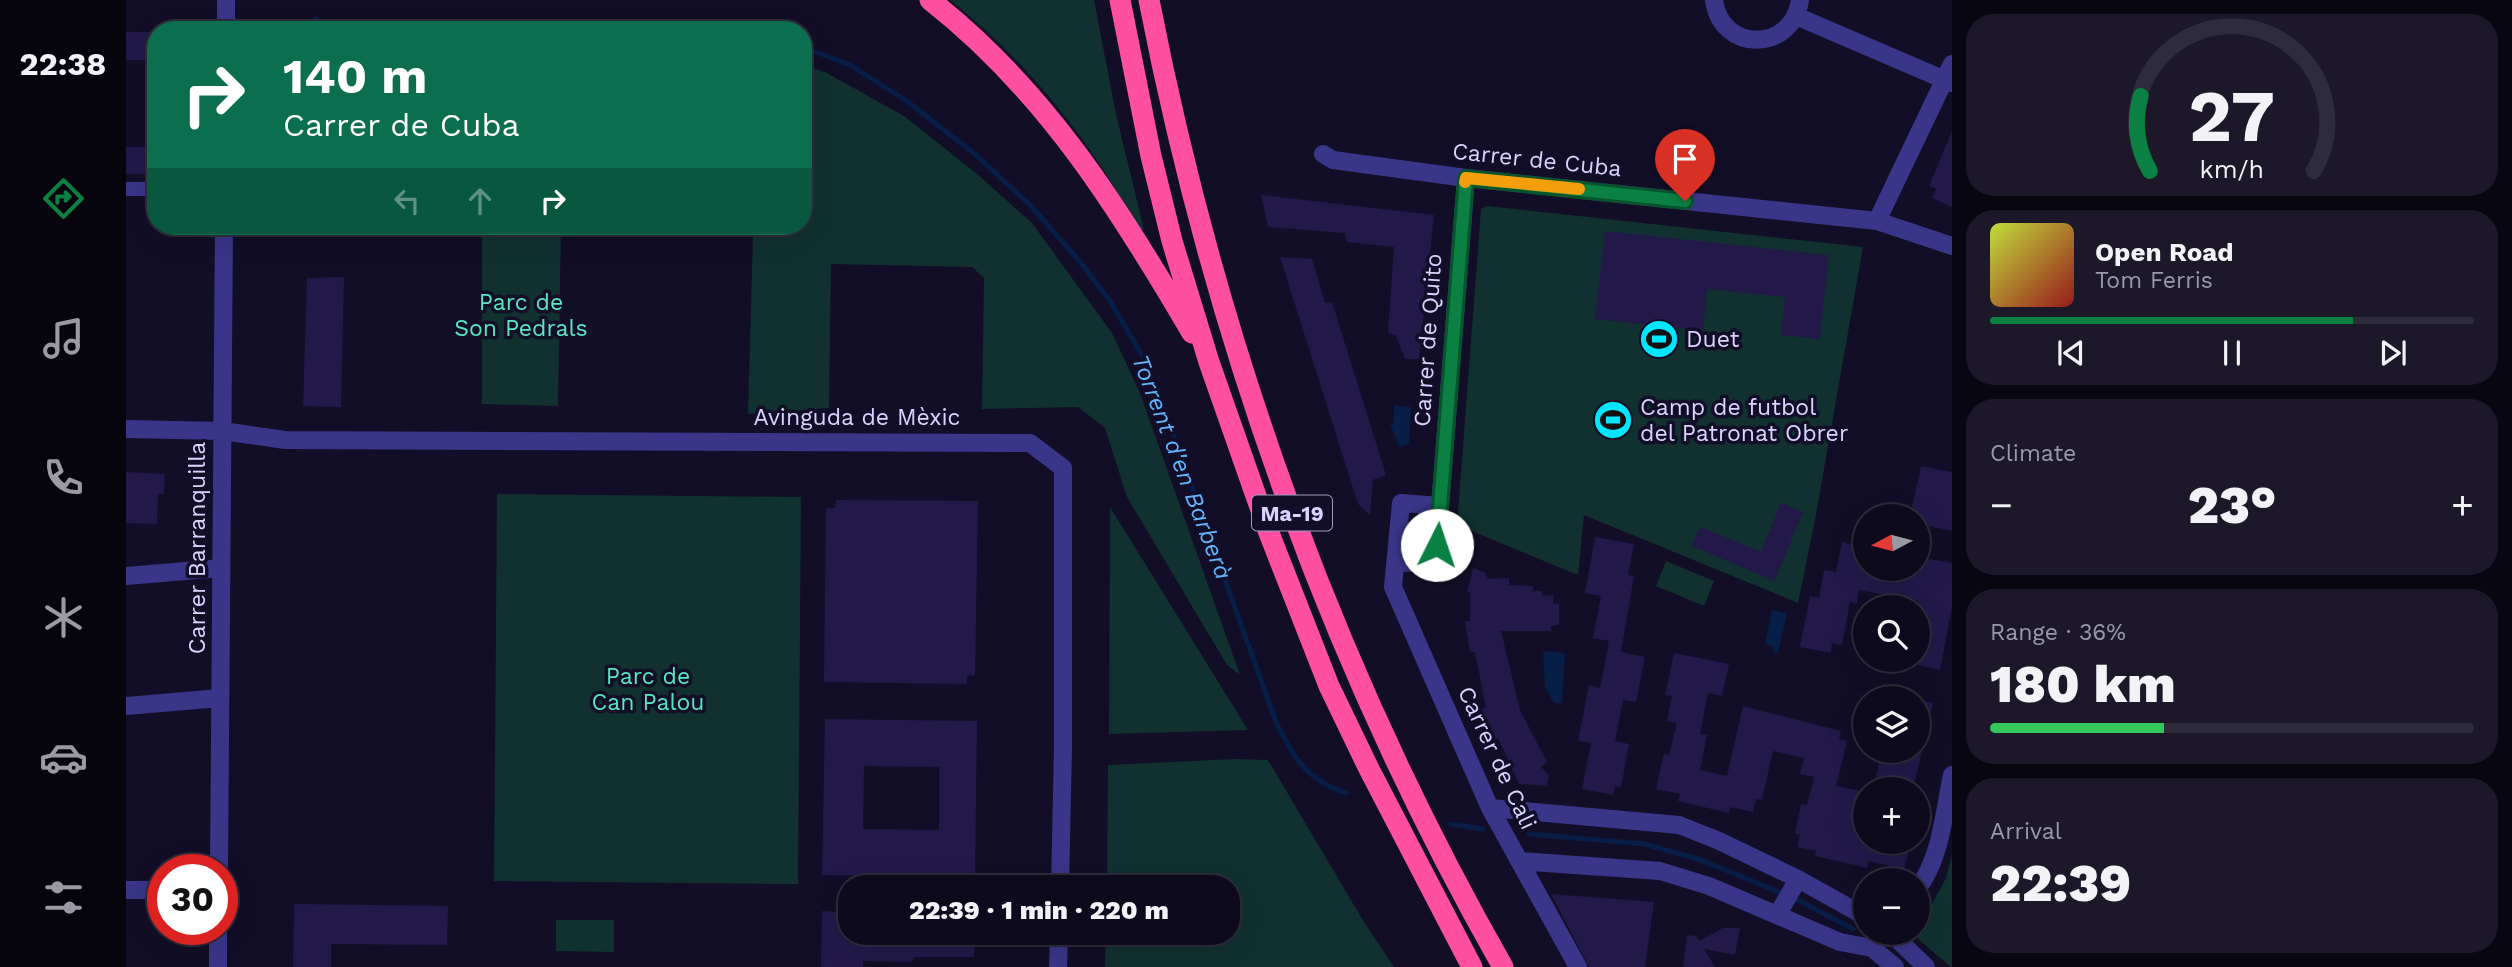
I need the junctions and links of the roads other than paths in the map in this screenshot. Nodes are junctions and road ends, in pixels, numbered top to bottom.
1 (226, 0) edge
2 (930, 0) edge
3 (1120, 0) edge
4 (1149, 0) edge
5 (1714, 0) edge
6 (1798, 8) edge
7 (226, 21) edge
8 (1950, 76) edge
9 (1323, 153) dead end
10 (1466, 178) junction
11 (126, 189) edge
12 (147, 189) edge
13 (1877, 220) junction
14 (224, 235) edge
15 (1952, 246) edge
16 (1209, 362) junction
17 (126, 429) edge
18 (223, 431) junction
19 (1440, 506) junction
20 (1397, 562) junction
21 (221, 568) junction
22 (126, 576) edge
23 (220, 698) junction
24 (126, 706) edge
25 (1952, 775) edge
26 (1490, 808) junction
27 (219, 854) edge
28 (1519, 861) junction
29 (1930, 868) edge
30 (1060, 875) edge
31 (1798, 879) junction
32 (126, 890) edge
33 (147, 890) edge
34 (1853, 910) edge
35 (1778, 914) junction
36 (218, 945) edge
37 (1059, 945) edge
38 (1874, 945) edge
39 (1903, 945) edge
40 (1872, 948) junction
41 (218, 967) edge
42 (1058, 967) edge
43 (1472, 967) edge
44 (1503, 967) edge
45 (1578, 967) edge
46 (1895, 967) edge
47 (1926, 967) edge

1 - 7 street
2 - 16 highway
3 - 16 highway, Ma-19
4 - 44 highway, Ma-19
5 - 6 street
6 - 8 street
8 - 13 street
9 - 10 street, Carrer de Cuba
10 - 13 street, Carrer de Cuba
10 - 19 street, Carrer de Quito
11 - 12 street
13 - 15 street, Carrer de Cuba
14 - 18 street, Carrer Barranquilla
16 - 43 highway, Ma-19
17 - 18 street
18 - 21 street, Carrer Barranquilla
18 - 30 street, Avinguda de Mèxic
19 - 20 street, Carrer de Quito
19 - 20 street
20 - 26 street, Carrer de Cali
21 - 22 street
21 - 23 street, Carrer Barranquilla
23 - 24 street
23 - 27 street, Carrer Barranquilla
25 - 29 street
26 - 28 street, Carrer de Cali
26 - 31 street
28 - 35 street
28 - 45 street, Carrer de Cali
31 - 34 street
31 - 35 street
32 - 33 street
35 - 40 street
36 - 41 street
37 - 42 street
38 - 40 street
39 - 47 street
40 - 46 street

